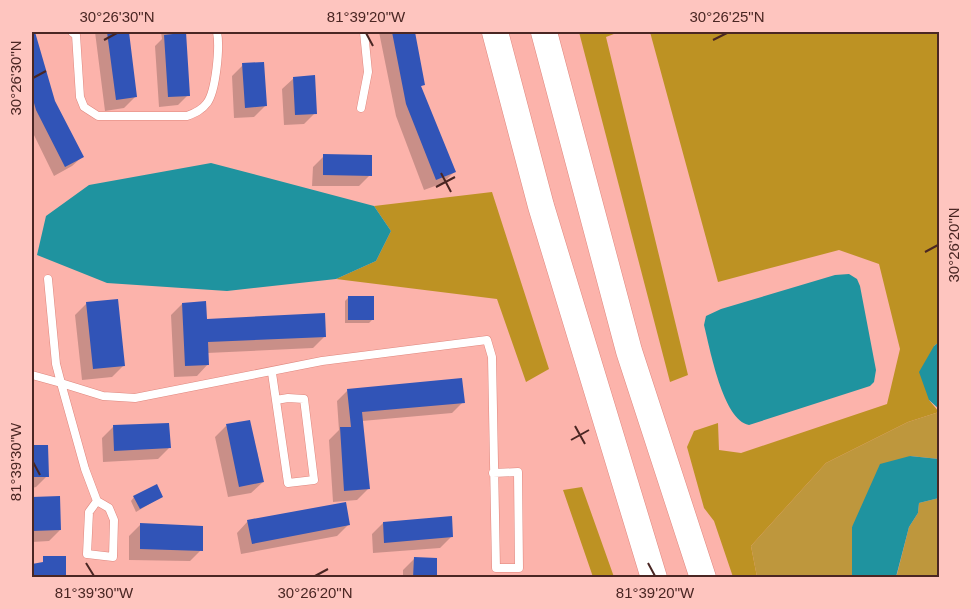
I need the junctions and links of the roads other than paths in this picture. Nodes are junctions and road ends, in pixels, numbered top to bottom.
1 (72, 32) edge
2 (217, 32) edge
3 (364, 32) edge
4 (495, 32) edge
5 (544, 32) edge
6 (361, 108) dead end
7 (48, 279) dead end
8 (272, 373) junction
9 (32, 375) edge
10 (61, 383) junction
11 (276, 400) junction
12 (493, 473) junction
13 (97, 501) junction
14 (654, 578) edge
15 (703, 578) edge

1 - 2 lane
3 - 6 lane
4 - 14 highway
5 - 15 highway
7 - 10 lane
8 - 10 lane
8 - 11 lane
8 - 12 lane
9 - 10 lane
10 - 13 lane
11 - 11 lane
12 - 12 lane
13 - 13 lane

